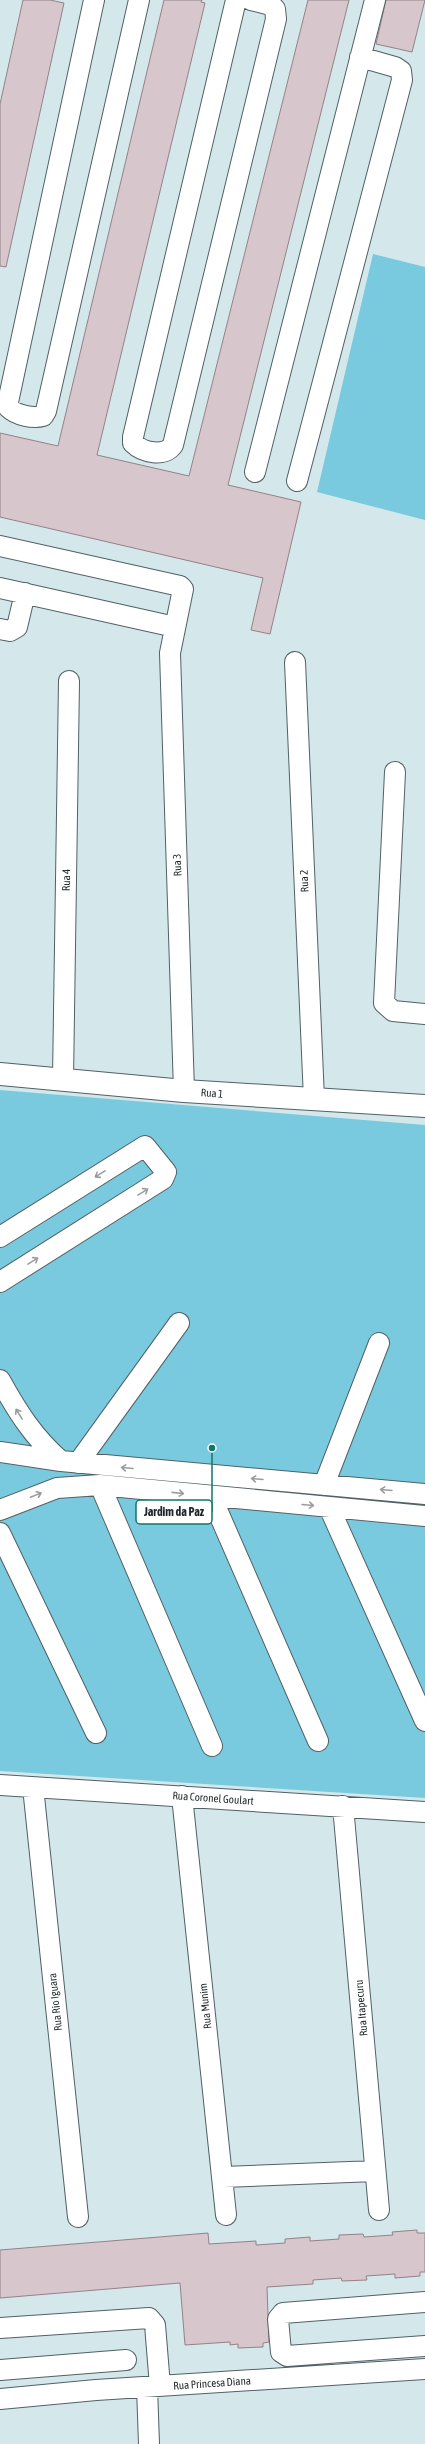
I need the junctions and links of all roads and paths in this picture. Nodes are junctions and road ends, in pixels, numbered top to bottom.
1 (94, 0) edge
2 (139, 0) edge
3 (236, 0) edge
4 (251, 0) edge
5 (375, 0) edge
6 (360, 57) junction
7 (255, 472) dead end
8 (297, 481) dead end
9 (0, 546) edge
10 (0, 588) edge
11 (25, 593) junction
12 (0, 629) edge
13 (173, 633) junction
14 (295, 662) dead end
15 (69, 681) dead end
16 (395, 772) dead end
17 (425, 1014) edge
18 (0, 1074) edge
19 (63, 1079) junction
20 (184, 1091) junction
21 (314, 1099) junction
22 (425, 1106) edge
23 (0, 1237) edge
24 (0, 1282) edge
25 (179, 1323) dead end
26 (379, 1343) dead end
27 (0, 1380) edge
28 (0, 1452) edge
29 (70, 1462) junction
30 (100, 1485) junction
31 (324, 1485) junction
32 (425, 1494) edge
33 (211, 1496) junction
34 (329, 1507) junction
35 (0, 1510) edge
36 (425, 1516) edge
37 (0, 1533) edge
38 (425, 1721) edge
39 (96, 1733) dead end
40 (318, 1741) dead end
41 (212, 1746) dead end
42 (0, 1785) edge
43 (32, 1787) junction
44 (182, 1796) junction
45 (343, 1806) junction
46 (425, 1812) edge
47 (375, 2171) junction
48 (223, 2178) junction
49 (379, 2210) dead end
50 (226, 2215) dead end
51 (78, 2217) dead end
52 (425, 2302) edge
53 (0, 2328) edge
54 (425, 2346) edge
55 (126, 2360) dead end
56 (425, 2369) edge
57 (0, 2370) edge
58 (154, 2386) junction
59 (0, 2399) edge
60 (150, 2444) edge

1 - 2 street
3 - 4 street
5 - 6 street
6 - 7 street
6 - 8 street
9 - 13 street, Rua 3
10 - 11 street
11 - 12 street
11 - 13 street
13 - 20 street, Rua 3
14 - 21 street, Rua 2
15 - 19 street, Rua 4
16 - 17 street
18 - 19 main road, Rua 1
19 - 20 main road, Rua 1
20 - 21 main road, Rua 1
21 - 22 main road, Rua 1
24 -> 23 street
25 - 29 street
26 - 31 street
29 -> 27 street
28 - 29 street
31 -> 29 street
30 -> 33 street
35 -> 30 street
30 - 41 street
32 -> 31 street
33 -> 34 street
33 - 40 street
34 - 36 street
34 - 38 street
37 - 39 street
42 - 43 street, Rua Coronel Goulart
43 - 44 street, Rua Coronel Goulart
43 - 51 street, Rua Rio Iguara
44 - 45 street, Rua Coronel Goulart
44 - 48 street, Rua Munim
45 - 46 street, Rua Coronel Goulart
45 - 47 street, Rua Itapecuru
47 - 48 street
47 - 49 street, Rua Itapecuru
48 - 50 street, Rua Munim
52 - 54 street
53 - 58 street
55 - 57 street
56 - 58 street, Rua Princesa Diana
58 - 59 street, Rua Princesa Diana
58 - 60 street

